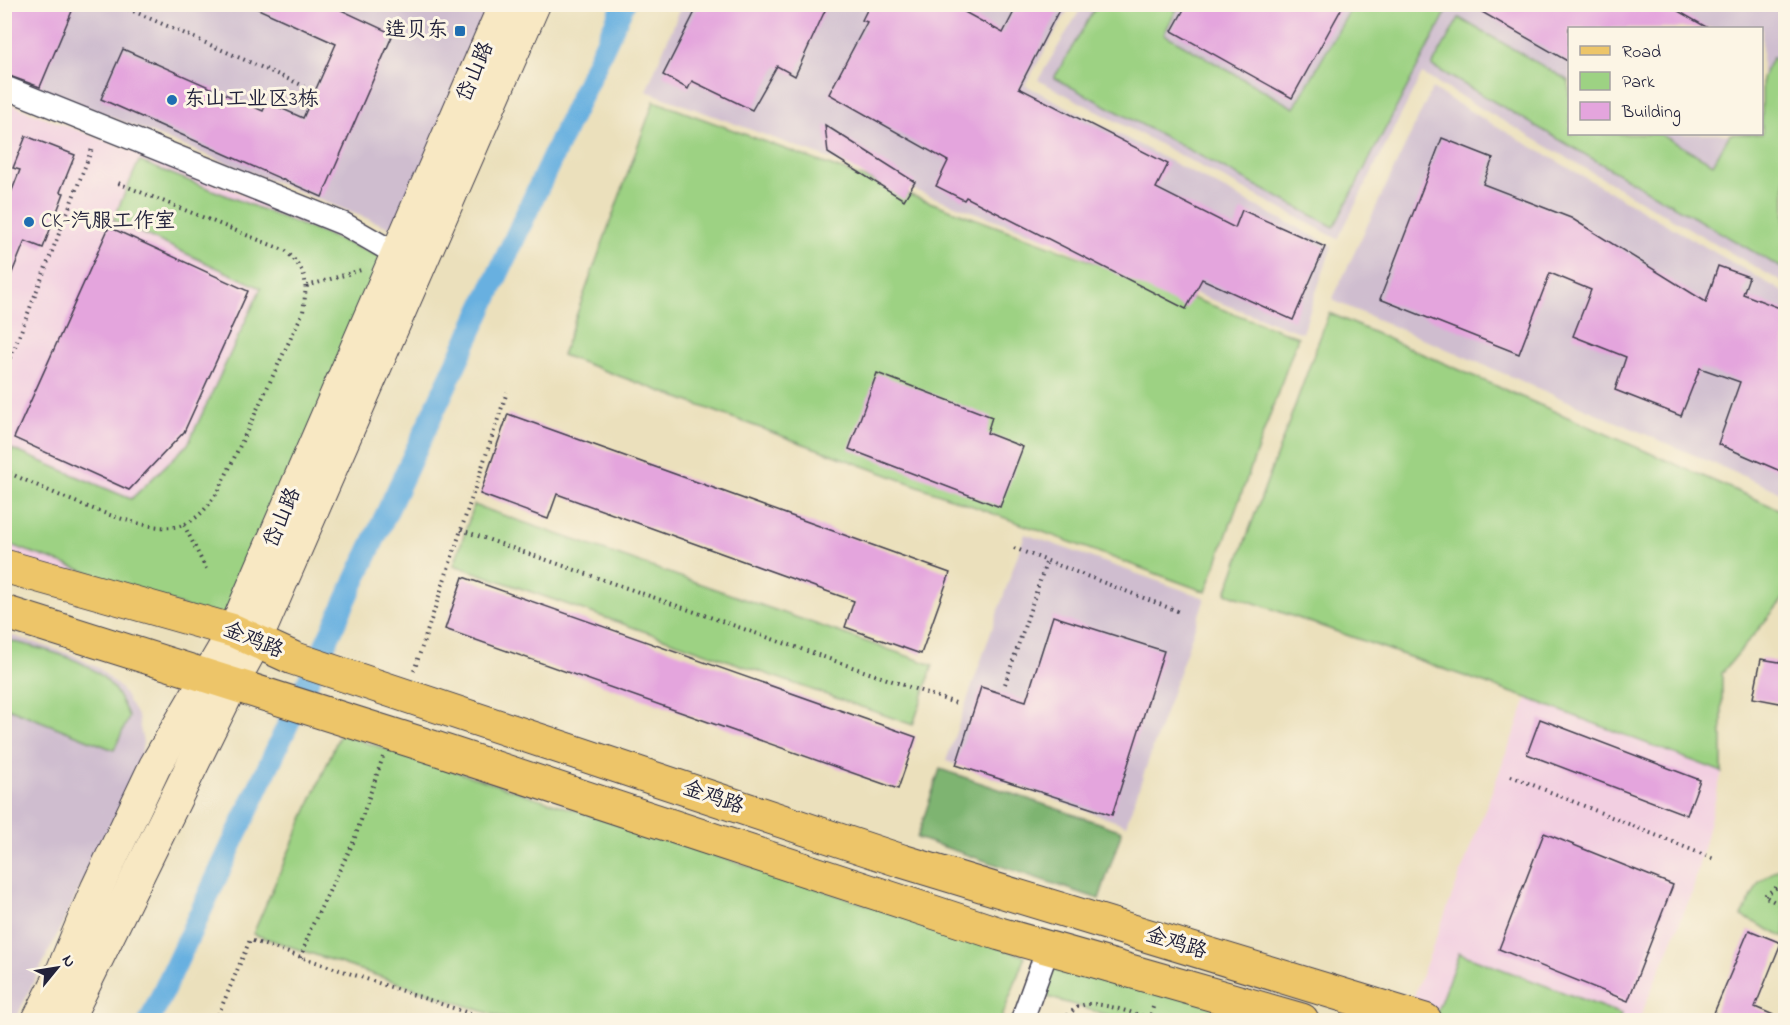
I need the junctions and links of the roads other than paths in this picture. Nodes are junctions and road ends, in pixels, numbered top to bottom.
1 (505, 4) edge
2 (534, 4) edge
3 (4, 87) edge
4 (396, 263) junction
5 (4, 566) edge
6 (4, 612) edge
7 (245, 636) junction
8 (220, 680) junction
9 (1048, 948) junction
10 (1445, 1019) edge
11 (38, 1020) edge
12 (67, 1020) edge
13 (1022, 1020) edge
14 (1302, 1020) edge

1 - 4 street, 岱山路
2 - 4 street, 岱山路
3 - 4 street
4 - 7 street, 岱山路
5 - 7 main road, 金鸡路
6 - 8 main road, 金鸡路
7 - 8 street, 岱山路
7 - 10 main road, 金鸡路
8 - 9 main road, 金鸡路
8 - 11 street, 岱山路
8 - 12 street, 岱山路
9 - 13 street
9 - 14 main road, 金鸡路

